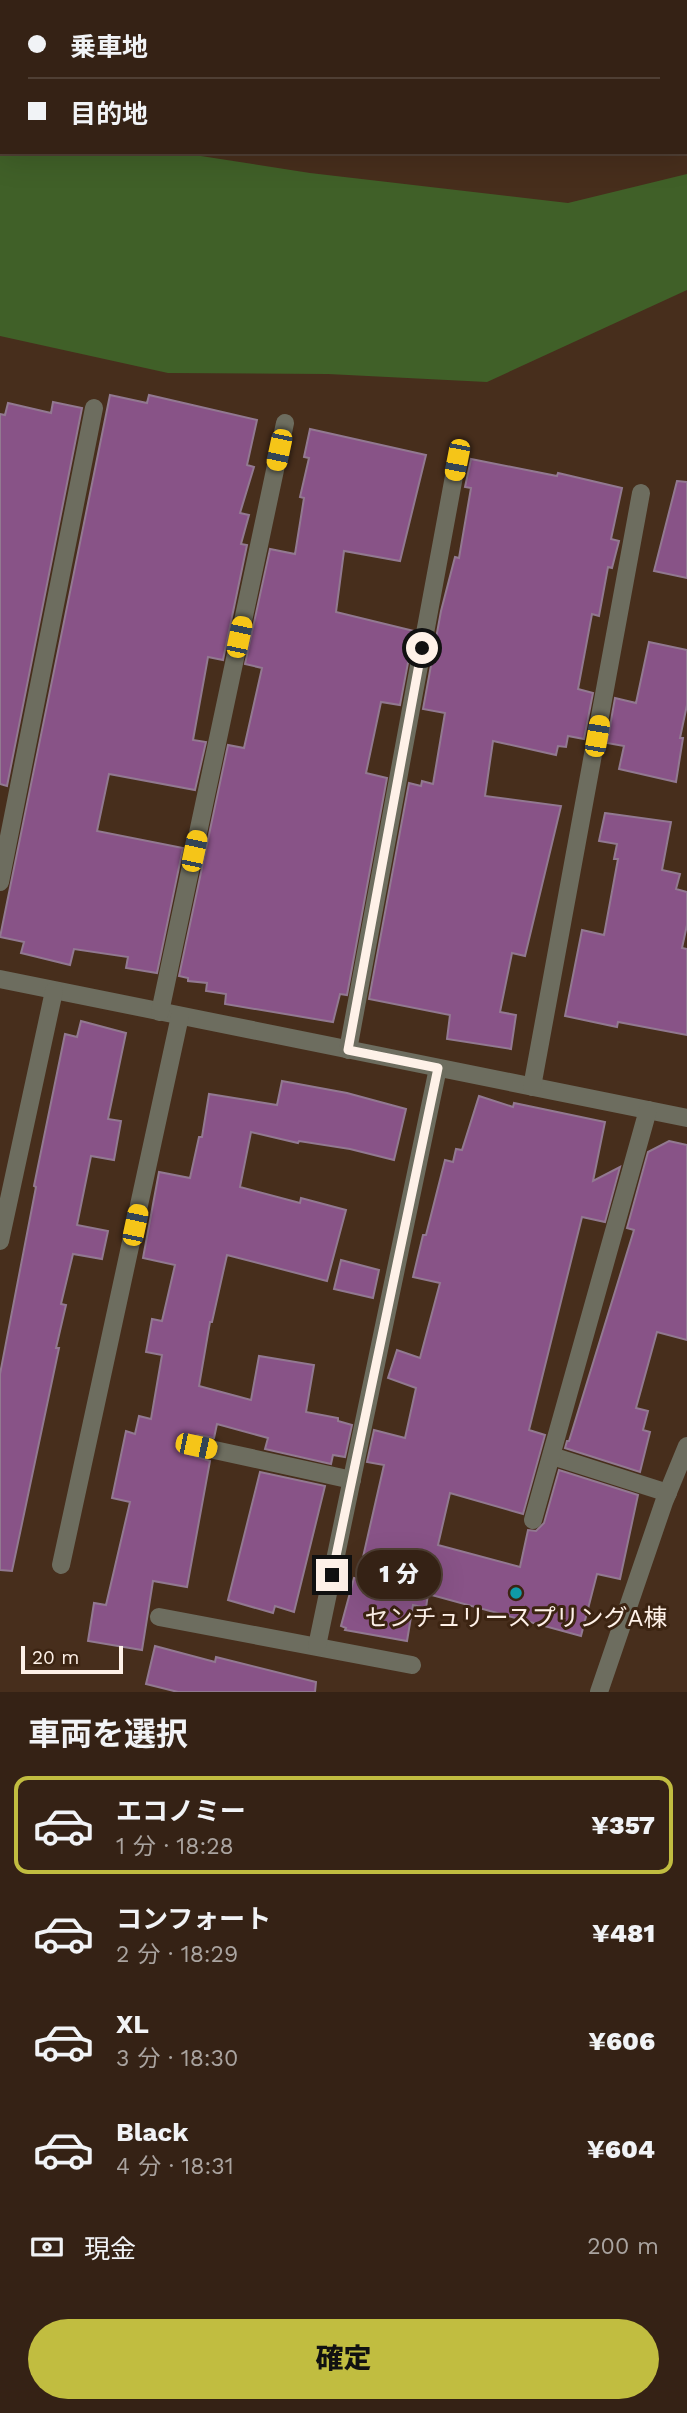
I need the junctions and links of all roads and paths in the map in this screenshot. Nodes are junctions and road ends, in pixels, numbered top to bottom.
1 (94, 408) dead end
2 (285, 423) dead end
3 (457, 460) dead end
4 (642, 493) dead end
5 (0, 882) edge
6 (0, 979) edge
7 (54, 991) junction
8 (159, 1012) junction
9 (180, 1016) junction
10 (348, 1050) junction
11 (438, 1068) junction
12 (533, 1087) junction
13 (648, 1110) junction
14 (687, 1118) edge
15 (0, 1241) edge
16 (196, 1446) dead end
17 (687, 1446) edge
18 (552, 1456) junction
19 (352, 1480) junction
20 (668, 1493) junction
21 (533, 1520) dead end
22 (61, 1565) dead end
23 (159, 1617) dead end
24 (317, 1646) junction
25 (412, 1665) dead end
26 (599, 1692) edge

1 - 5 street
2 - 8 street
3 - 10 street
4 - 12 street
6 - 7 street
7 - 8 street
7 - 15 street
8 - 9 street
9 - 10 street
9 - 22 street
10 - 11 street
11 - 12 street
11 - 19 street
12 - 13 street
13 - 14 street
13 - 18 street
16 - 19 street
17 - 20 street
18 - 20 street
18 - 21 street
19 - 24 street
20 - 26 street
23 - 24 street
24 - 25 street

